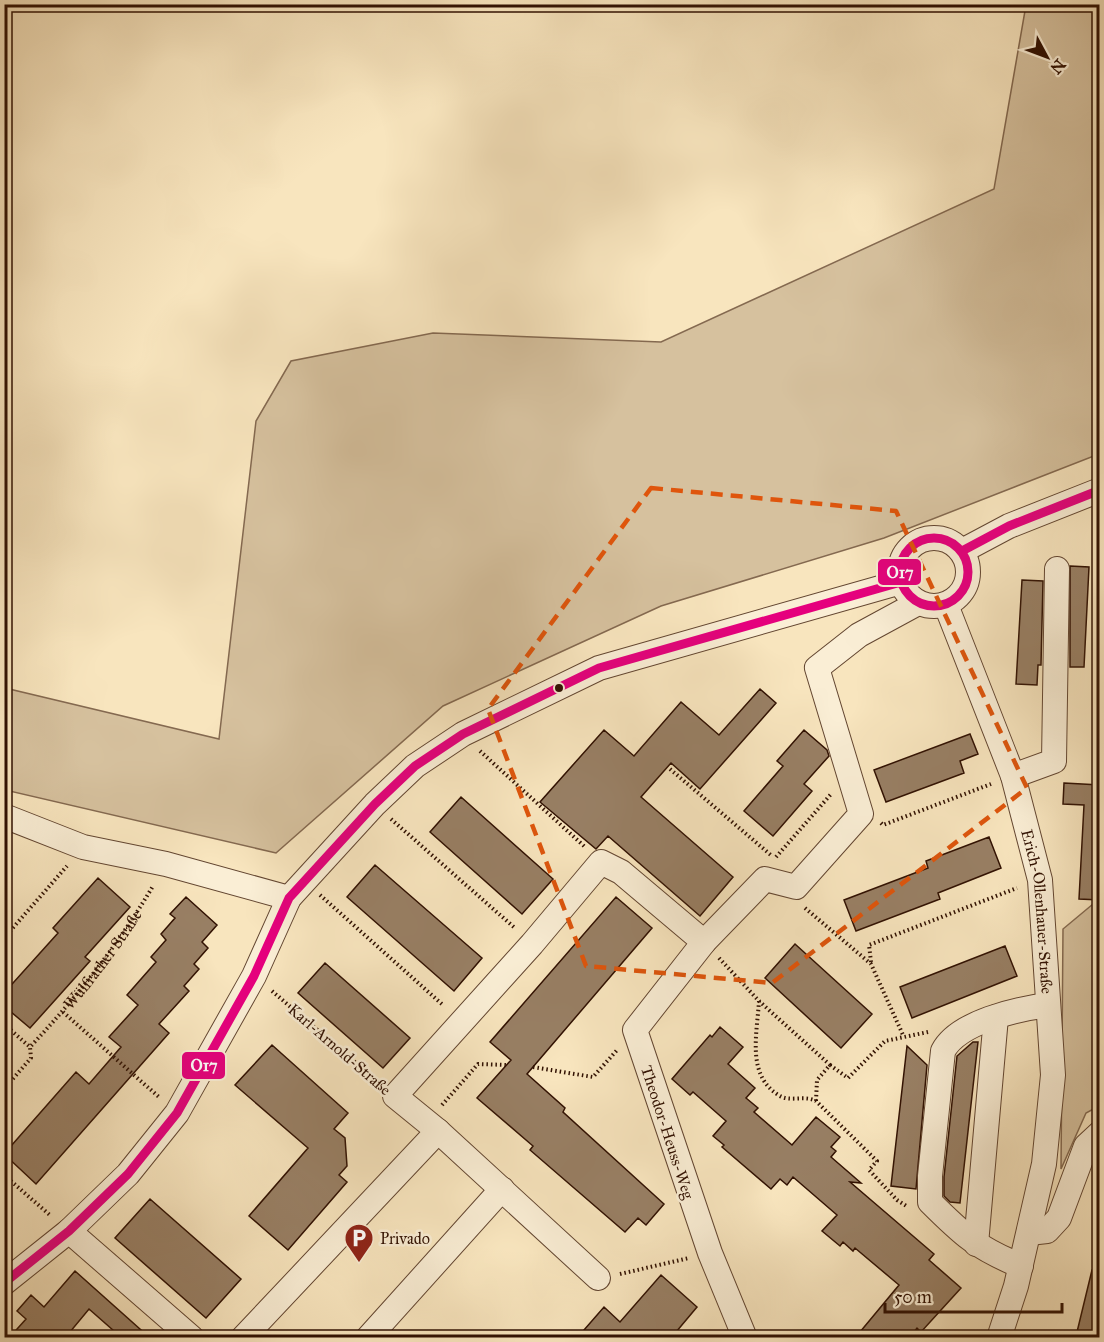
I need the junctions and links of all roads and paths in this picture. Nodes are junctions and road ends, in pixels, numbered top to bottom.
1 (1100, 490) edge
2 (962, 551) junction
3 (1057, 569) dead end
4 (901, 582) junction
5 (918, 603) junction
6 (946, 605) junction
7 (463, 734) junction
8 (670, 769) dead end
9 (850, 773) junction
10 (1013, 776) junction
11 (375, 804) junction
12 (861, 814) junction
13 (4, 816) edge
14 (83, 848) junction
15 (775, 858) junction
16 (601, 862) junction
17 (166, 864) junction
18 (1040, 880) junction
19 (796, 887) junction
20 (296, 890) junction
21 (4, 938) edge
22 (704, 942) junction
23 (532, 944) junction
24 (871, 964) junction
25 (254, 976) junction
26 (759, 1001) junction
27 (1048, 1005) junction
28 (63, 1012) junction
29 (996, 1017) junction
30 (460, 1021) junction
31 (4, 1024) edge
32 (635, 1030) junction
33 (903, 1035) dead end
34 (30, 1047) junction
35 (507, 1065) dead end
36 (533, 1067) dead end
37 (4, 1089) edge
38 (395, 1096) junction
39 (816, 1101) junction
40 (177, 1113) junction
41 (432, 1127) junction
42 (1100, 1133) edge
43 (4, 1175) edge
44 (502, 1189) junction
45 (911, 1209) dead end
46 (69, 1231) junction
47 (1029, 1233) junction
48 (976, 1244) junction
49 (710, 1254) junction
50 (1021, 1266) junction
51 (598, 1278) joint
52 (4, 1282) edge
53 (192, 1338) edge
54 (243, 1338) edge
55 (368, 1338) edge
56 (745, 1338) edge
57 (999, 1338) edge

1 - 2 street
2 - 4 street
2 - 6 street
3 - 10 street
4 - 5 street
4 - 7 street
5 - 6 street
5 - 9 street
6 - 10 street, Erich-Ollenhauer-Straße
7 - 11 street
7 - 16 path
8 - 15 path
9 - 12 street
9 - 15 path
10 - 12 path
10 - 18 street, Erich-Ollenhauer-Straße
11 - 20 street
11 - 23 path
12 - 19 street
13 - 14 street
14 - 17 street
14 - 21 path
15 - 19 path
16 - 22 street
16 - 23 street
17 - 20 street
17 - 28 path, Wülfrather Straße
18 - 24 path
18 - 27 street, Erich-Ollenhauer-Straße
19 - 22 street
19 - 24 path
20 - 25 street
20 - 30 path
22 - 26 path
22 - 32 street
23 - 30 street
24 - 33 path
25 - 38 path, Karl-Arnold-Straße
25 - 40 street
26 - 39 path
26 - 39 path
27 - 29 street
27 - 47 street, Erich-Ollenhauer-Straße
28 - 34 path, Wülfrather Straße
28 - 40 path
29 - 48 street
29 - 48 street
30 - 38 street
31 - 34 path
32 - 36 path
32 - 49 street, Theodor-Heuss-Weg
34 - 37 path, Wülfrather Straße
35 - 41 path
38 - 41 street, Karl-Arnold-Straße
39 - 45 path
40 - 46 street
41 - 44 street, Karl-Arnold-Straße
41 - 54 street
42 - 47 street
43 - 46 path
44 - 51 street, Karl-Arnold-Straße
44 - 55 street
46 - 52 street
46 - 53 street
47 - 50 street, Erich-Ollenhauer-Straße
48 - 50 street
49 - 51 path
49 - 56 street, Theodor-Heuss-Weg
50 - 57 street, Erich-Ollenhauer-Straße

